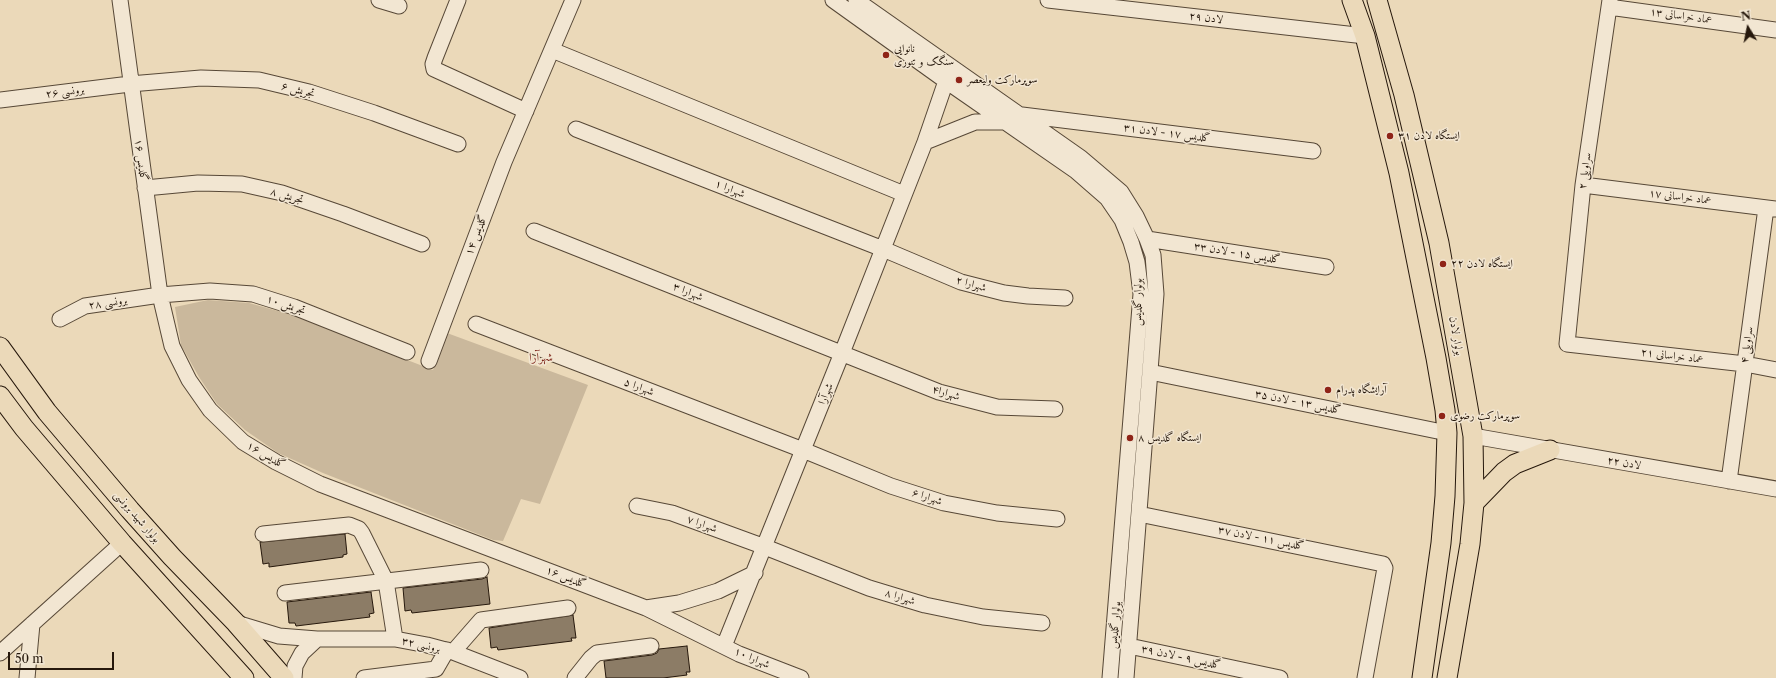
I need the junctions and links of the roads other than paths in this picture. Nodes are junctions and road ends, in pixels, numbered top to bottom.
1 (120, 0) edge
2 (379, 0) edge
3 (458, 0) edge
4 (573, 0) edge
5 (833, 0) edge
6 (856, 0) edge
7 (1048, 0) edge
8 (1352, 0) edge
9 (1377, 0) edge
10 (1610, 3) edge
11 (399, 6) dead end
12 (1776, 30) edge
13 (1364, 36) junction
14 (552, 50) junction
15 (950, 75) junction
16 (130, 84) junction
17 (0, 100) edge
18 (526, 111) junction
19 (1021, 115) junction
20 (1005, 122) junction
21 (576, 129) dead end
22 (925, 142) junction
23 (458, 144) dead end
24 (1313, 151) dead end
25 (1583, 185) junction
26 (145, 188) junction
27 (904, 194) junction
28 (1771, 209) edge
29 (534, 231) dead end
30 (1147, 239) junction
31 (422, 244) dead end
32 (883, 249) junction
33 (1326, 267) dead end
34 (160, 295) junction
35 (1065, 298) dead end
36 (60, 319) dead end
37 (476, 324) dead end
38 (1567, 344) joint
39 (0, 347) edge
40 (407, 352) dead end
41 (842, 353) junction
42 (429, 360) dead end
43 (1745, 364) junction
44 (1776, 370) edge
45 (1150, 372) junction
46 (0, 396) edge
47 (1055, 409) dead end
48 (1447, 433) junction
49 (1473, 436) junction
50 (803, 450) junction
51 (1550, 450) junction
52 (1729, 481) junction
53 (1776, 489) edge
54 (1474, 502) junction
55 (637, 506) dead end
56 (130, 510) junction
57 (1138, 514) junction
58 (1057, 519) dead end
59 (263, 534) dead end
60 (116, 536) junction
61 (765, 547) junction
62 (481, 570) dead end
63 (755, 574) junction
64 (386, 581) junction
65 (285, 593) dead end
66 (568, 608) dead end
67 (646, 608) junction
68 (236, 623) junction
69 (1042, 623) dead end
70 (32, 624) junction
71 (317, 639) junction
72 (395, 639) junction
73 (651, 646) dead end
74 (724, 646) junction
75 (1129, 646) junction
76 (450, 651) junction
77 (0, 653) edge
78 (515, 677) edge
79 (27, 678) edge
80 (244, 678) edge
81 (284, 678) edge
82 (294, 678) edge
83 (364, 678) edge
84 (575, 678) edge
85 (801, 678) edge
86 (1110, 678) edge
87 (1126, 678) edge
88 (1280, 678) edge
89 (1365, 678) edge
90 (1422, 678) edge
91 (1447, 678) edge

1 - 16 street, گلدیس ۱۶
2 - 11 street
3 - 18 street
4 - 14 street, گلدیس ۱۴
5 - 15 street, بولوار گلدیس
6 - 15 street, بولوار گلدیس
7 - 13 street, لادن ۲۹
8 - 13 main road, بولوار لادن
9 - 49 main road, بولوار لادن
10 - 12 street, عماد خراسانی ۱۳
10 - 25 street, سراویلی ۲
13 - 48 main road, بولوار لادن
14 - 18 street, گلدیس ۱۴
14 - 27 street
15 - 19 street, بولوار گلدیس
15 - 20 street, بولوار گلدیس
15 - 22 street, شهرآرا
16 - 17 street, برونسی ۲۶
16 - 23 street, تجریش ۶
16 - 26 street, گلدیس ۱۶
18 - 42 street, گلدیس ۱۴
19 - 24 street, گلدیس ۱۷ - لادن ۳۱
19 - 30 street, بولوار گلدیس
20 - 22 street
20 - 86 street, بولوار گلدیس
21 - 32 street, شهرارا ۱
22 - 27 street, شهرآرا
25 - 28 street, عماد خراسانی ۱۷
25 - 38 street, سراویلی ۲
26 - 31 street, تجریش ۸
26 - 34 street, گلدیس ۱۶
27 - 32 street, شهرآرا
28 - 43 street, سراویلی ۴
29 - 41 street, شهرارا ۳
30 - 33 street, گلدیس ۱۵ - لادن ۳۳
30 - 45 street, بولوار گلدیس
32 - 35 street, شهرارا ۲
32 - 41 street, شهرآرا
34 - 36 street, برونسی ۲۸
34 - 40 street, تجریش ۱۰
34 - 67 street, گلدیس ۱۶
37 - 50 street, شهرارا ۵
38 - 43 street, عماد خراسانی ۲۱
39 - 56 main road, بولوار شهید برونسی
41 - 47 street, شهرارا۴
41 - 50 street, شهرآرا
43 - 44 street, عماد خراسانی ۲۱
43 - 52 street, سراویلی ۴
45 - 48 street, گلدیس ۱۳ - لادن ۳۵
45 - 57 street, بولوار گلدیس
46 - 60 main road
48 - 90 main road, بولوار لادن
49 - 51 street, لادن ۲۲
49 - 54 main road, بولوار لادن
50 - 58 street, شهرارا ۶
50 - 61 street, شهرآرا
51 - 52 street, لادن ۲۲
51 - 54 main road
52 - 53 street, لادن ۲۲
54 - 91 main road, بولوار لادن
55 - 61 street, شهرارا ۷
56 - 60 main road
56 - 68 main road, بولوار شهید برونسی
57 - 75 street, بولوار گلدیس
57 - 89 street, گلدیس ۱۱ - لادن ۳۷
59 - 64 street
60 - 70 street
60 - 80 main road
61 - 63 street, شهرآرا
61 - 69 street, شهرارا ۸
62 - 64 street
63 - 67 street
63 - 74 street, شهرآرا
64 - 65 street
64 - 72 street
66 - 76 street
67 - 74 street, گلدیس ۱۶
68 - 71 street, برونسی ۳۲
68 - 81 main road, بولوار شهید برونسی
70 - 77 street
70 - 79 street
71 - 72 street, برونسی ۳۲
71 - 82 street
72 - 76 street, برونسی ۳۲
73 - 84 street
74 - 85 street, شهرارا ۱۰
75 - 87 street, بولوار گلدیس
75 - 88 street, گلدیس ۹ - لادن ۳۹
76 - 78 street, برونسی ۳۲
76 - 83 street

